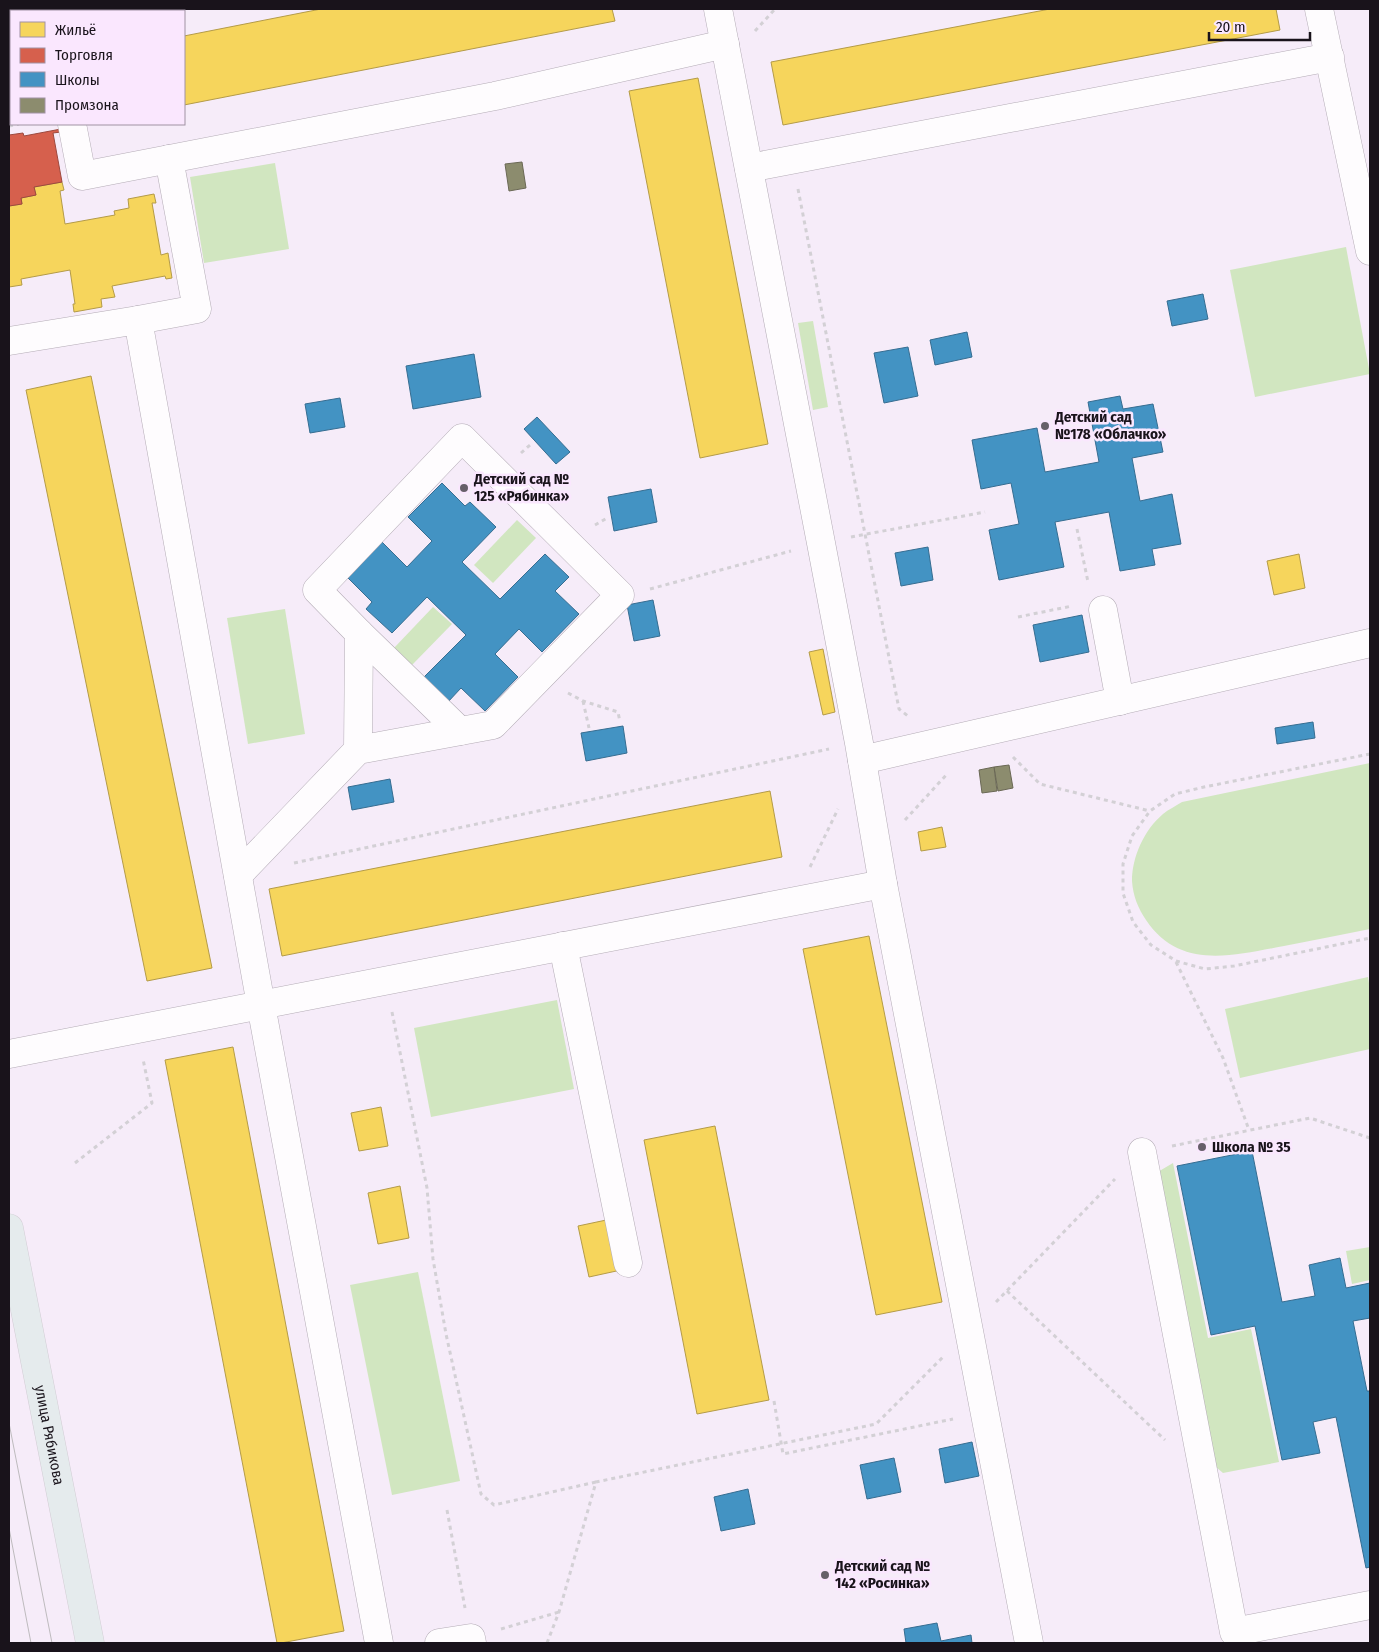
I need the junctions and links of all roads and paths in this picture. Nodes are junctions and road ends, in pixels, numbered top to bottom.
1 (718, 9) edge
2 (775, 9) edge
3 (1319, 9) edge
4 (754, 33) dead end
5 (725, 44) junction
6 (1330, 57) junction
7 (72, 125) edge
8 (169, 159) junction
9 (792, 159) junction
10 (749, 168) junction
11 (1370, 251) edge
12 (138, 320) junction
13 (9, 341) edge
14 (985, 512) dead end
15 (1077, 529) dead end
16 (866, 534) junction
17 (821, 543) junction
18 (672, 584) dead end
19 (1098, 606) junction
20 (1018, 617) dead end
21 (359, 633) junction
22 (1370, 642) edge
23 (545, 672) junction
24 (583, 701) junction
25 (1120, 701) junction
26 (620, 722) dead end
27 (589, 728) dead end
28 (460, 731) junction
29 (987, 731) junction
30 (940, 742) junction
31 (358, 750) junction
32 (860, 751) junction
33 (1370, 754) edge
34 (955, 766) dead end
35 (840, 804) dead end
36 (1150, 811) junction
37 (877, 850) junction
38 (286, 864) dead end
39 (238, 875) junction
40 (883, 884) junction
41 (794, 901) junction
42 (1370, 938) edge
43 (563, 946) junction
44 (1176, 961) junction
45 (386, 981) junction
46 (261, 1005) junction
47 (137, 1029) junction
48 (9, 1054) edge
49 (1249, 1130) junction
50 (1370, 1138) edge
51 (1142, 1152) junction
52 (75, 1163) dead end
53 (9, 1228) edge
54 (628, 1263) dead end
55 (1008, 1291) junction
56 (969, 1330) junction
57 (774, 1401) dead end
58 (985, 1413) junction
59 (782, 1443) junction
60 (1170, 1444) dead end
61 (596, 1482) junction
62 (447, 1510) dead end
63 (1370, 1605) edge
64 (560, 1612) junction
65 (471, 1640) edge
66 (90, 1643) edge
67 (379, 1643) edge
68 (438, 1643) edge
69 (547, 1643) edge
70 (1030, 1643) edge

1 - 5 lane
2 - 4 path
3 - 6 lane
5 - 8 lane
5 - 10 lane
6 - 9 lane
6 - 11 lane
7 - 8 lane
8 - 12 lane
9 - 10 lane
9 - 16 path
10 - 17 lane
12 - 13 lane
12 - 39 lane
14 - 16 path
15 - 19 path
16 - 17 path
16 - 30 path
17 - 18 path
17 - 32 lane
19 - 20 path
19 - 25 lane
21 - 23 lane
21 - 28 lane
21 - 31 lane
22 - 25 lane
23 - 24 path
23 - 28 lane
24 - 26 path
24 - 27 path
25 - 29 lane
28 - 31 lane
29 - 30 lane
29 - 36 path
30 - 32 lane
31 - 39 lane
32 - 37 lane
32 - 38 path
33 - 36 path
34 - 37 path
35 - 41 path
36 - 44 path
37 - 40 lane
39 - 46 lane
40 - 41 lane
40 - 56 lane
41 - 43 lane
42 - 44 path
43 - 45 lane
43 - 54 lane
44 - 49 path
45 - 46 lane
45 - 61 path
46 - 47 lane
46 - 67 lane
47 - 48 lane
47 - 52 path
49 - 50 path
49 - 51 path
51 - 55 path
51 - 63 lane
53 - 66 main road, улица Рябикова
55 - 56 path
55 - 60 path
56 - 58 lane
56 - 59 path
57 - 59 path
58 - 59 path
58 - 70 lane
59 - 61 path
61 - 64 path
62 - 65 path
64 - 65 path
64 - 69 path
65 - 68 lane

